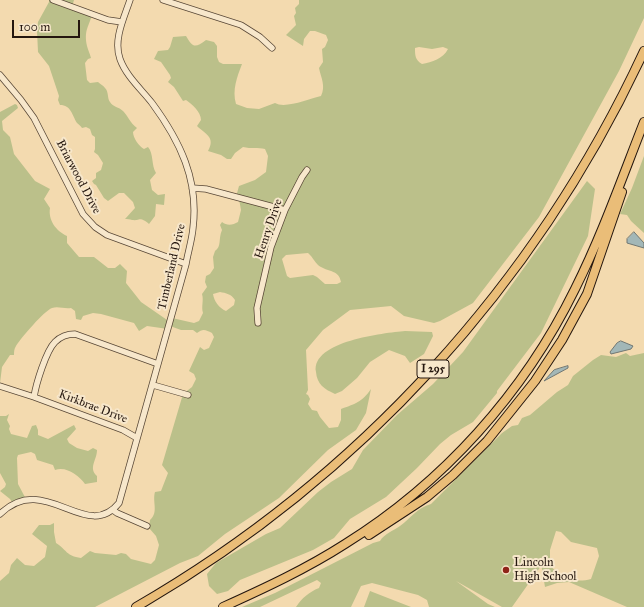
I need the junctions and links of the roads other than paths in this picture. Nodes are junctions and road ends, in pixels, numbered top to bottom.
1 (53, 0) edge
2 (130, 0) edge
3 (163, 0) edge
4 (122, 22) junction
5 (272, 48) dead end
6 (644, 51) edge
7 (0, 75) edge
8 (644, 122) edge
9 (307, 170) dead end
10 (192, 188) junction
11 (286, 210) junction
12 (186, 264) junction
13 (258, 323) dead end
14 (158, 364) junction
15 (153, 385) junction
16 (0, 386) edge
17 (188, 395) dead end
18 (34, 397) junction
19 (138, 438) junction
20 (113, 510) junction
21 (0, 514) edge
22 (147, 526) dead end
23 (303, 569) junction
24 (136, 607) edge
25 (223, 607) edge

1 - 4 street
2 - 4 street, Timberland Drive
3 - 5 street
4 - 10 street, Timberland Drive
6 - 24 highway, I 295
7 - 12 street, Briarwood Drive
8 - 23 highway
8 - 23 highway
9 - 11 street, Henry Drive
10 - 11 street
10 - 12 street, Timberland Drive
11 - 13 street, Henry Drive
12 - 14 street, Timberland Drive
14 - 15 street, Timberland Drive
14 - 18 street
15 - 17 street
15 - 19 street, Timberland Drive
16 - 18 street, Kirkbrae Drive
18 - 19 street, Kirkbrae Drive
19 - 20 street, Kirkbrae Drive
20 - 21 street
20 - 22 street
23 - 25 highway

